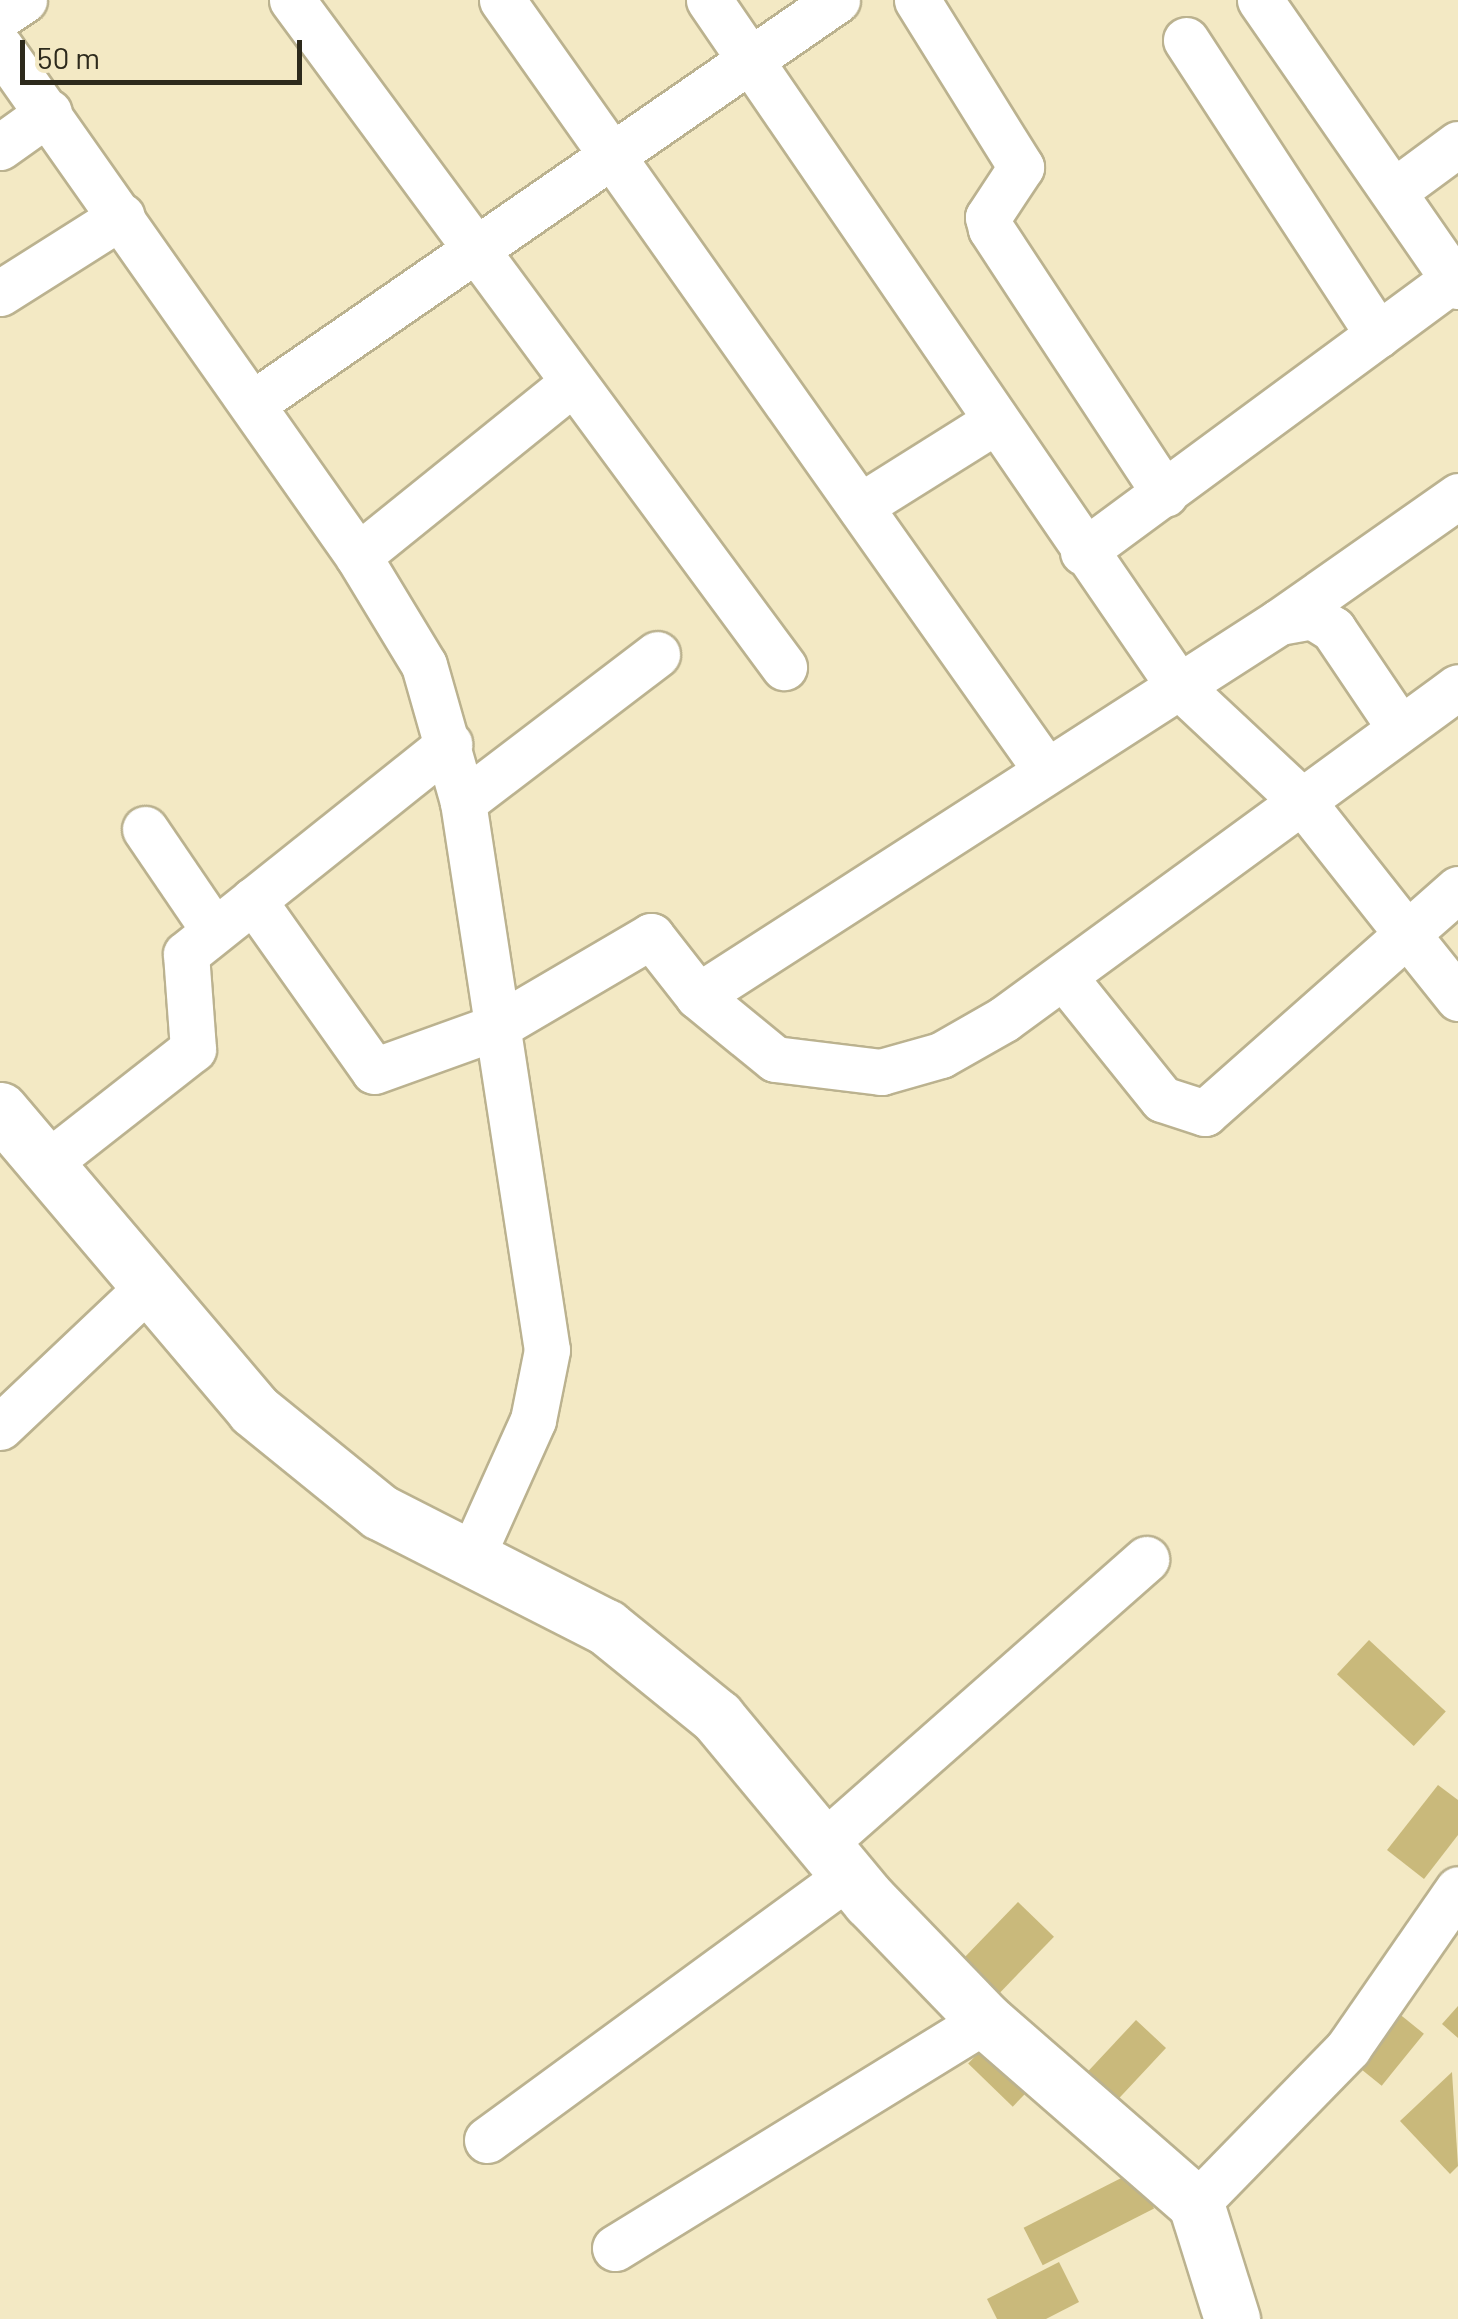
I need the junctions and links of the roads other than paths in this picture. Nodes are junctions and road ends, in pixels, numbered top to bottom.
1 (24, 0) edge
2 (292, 0) edge
3 (502, 0) edge
4 (710, 0) edge
5 (837, 0) edge
6 (917, 0) edge
7 (1260, 0) edge
8 (0, 16) edge
9 (1186, 40) dead end
10 (0, 47) edge
11 (752, 59) junction
12 (50, 112) junction
13 (1458, 144) edge
14 (0, 147) edge
15 (610, 149) junction
16 (1397, 189) junction
17 (122, 216) junction
18 (473, 254) junction
19 (1455, 282) edge
20 (0, 293) edge
21 (1378, 335) junction
22 (570, 384) junction
23 (252, 404) junction
24 (994, 422) junction
25 (1166, 494) junction
26 (1458, 496) edge
27 (860, 506) junction
28 (1084, 552) junction
29 (358, 556) junction
30 (1279, 622) junction
31 (657, 654) dead end
32 (784, 668) dead end
33 (1178, 685) junction
34 (1458, 687) edge
35 (1400, 727) junction
36 (449, 744) junction
37 (1045, 769) junction
38 (1302, 800) junction
39 (463, 802) junction
40 (145, 829) dead end
41 (1458, 890) edge
42 (254, 900) junction
43 (213, 930) junction
44 (1408, 934) junction
45 (1064, 977) junction
46 (698, 996) junction
47 (1458, 998) edge
48 (496, 1028) junction
49 (0, 1110) edge
50 (45, 1165) junction
51 (146, 1290) junction
52 (0, 1427) edge
53 (471, 1558) junction
54 (1146, 1560) dead end
55 (836, 1860) junction
56 (1458, 1889) edge
57 (985, 2020) junction
58 (486, 2140) dead end
59 (1196, 2204) junction
60 (615, 2248) dead end
61 (1232, 2319) edge

1 - 8 street
2 - 18 street
3 - 15 street
4 - 11 street
5 - 11 street
6 - 25 street
7 - 16 street
9 - 21 street
10 - 12 street
11 - 15 street
11 - 24 street
12 - 14 street
12 - 17 street
13 - 16 street
15 - 18 street
15 - 27 street
16 - 19 street
17 - 20 street
17 - 23 street
18 - 22 street
18 - 23 street
19 - 21 street
21 - 25 street
22 - 29 street
22 - 32 street
23 - 29 street
24 - 27 street
24 - 28 street
25 - 28 street
26 - 30 street
27 - 37 street
28 - 33 street
29 - 36 street
30 - 33 street
30 - 35 street
31 - 39 street
33 - 37 street
33 - 38 street
34 - 35 street
35 - 38 street
36 - 39 street
36 - 42 street
37 - 46 street
38 - 44 street
38 - 45 street
39 - 48 street
40 - 43 street
41 - 44 street
42 - 43 street
42 - 48 street
43 - 50 street
44 - 45 street
44 - 47 street
45 - 46 street
46 - 48 street
48 - 53 street
49 - 50 street
50 - 51 street
51 - 52 street
51 - 53 street
53 - 55 street
54 - 55 street
55 - 57 street
55 - 58 street
56 - 59 street
57 - 59 street
57 - 60 street
59 - 61 street

